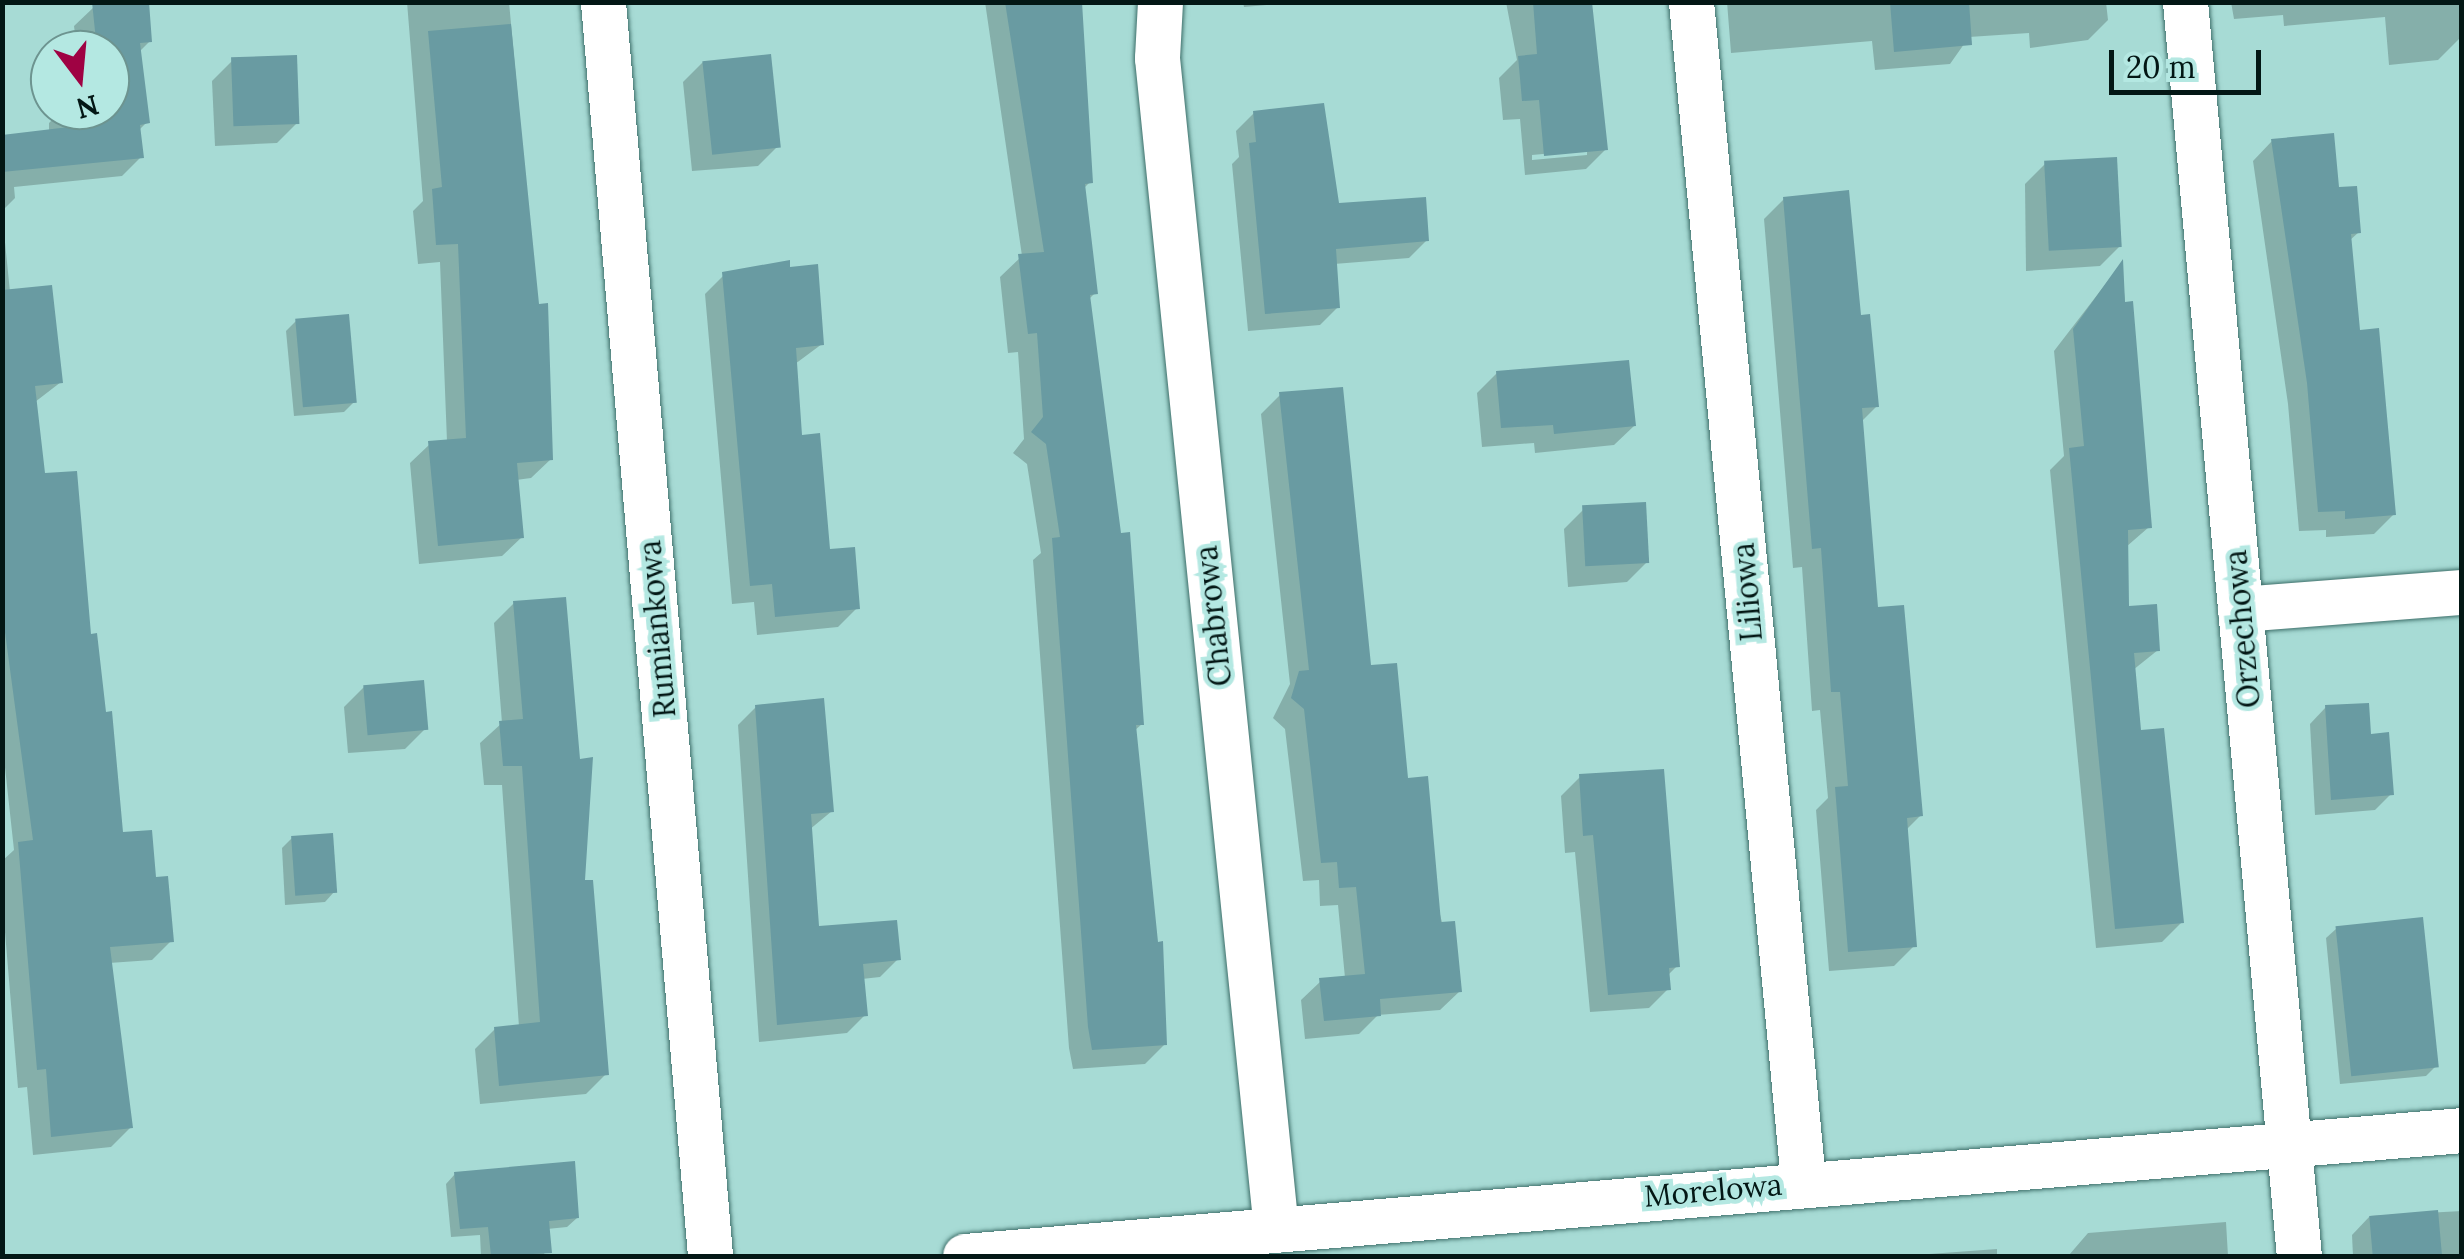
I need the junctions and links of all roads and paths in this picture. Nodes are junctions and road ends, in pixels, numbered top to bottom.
1 (603, 2) edge
2 (1160, 2) edge
3 (1691, 2) edge
4 (2185, 2) edge
5 (2462, 592) edge
6 (2240, 608) junction
7 (2462, 1130) edge
8 (2289, 1145) junction
9 (1804, 1182) junction
10 (1276, 1230) junction
11 (710, 1256) edge
12 (965, 1256) edge
13 (2299, 1256) edge

1 - 11 street, Rumiankowa
2 - 10 street, Chabrowa
3 - 9 street, Liliowa
4 - 6 street, Orzechowa
5 - 6 street
6 - 8 street, Orzechowa
7 - 8 street, Morelowa
8 - 9 street, Morelowa
8 - 13 street, Orzechowa
9 - 10 street, Morelowa
10 - 12 street, Morelowa

